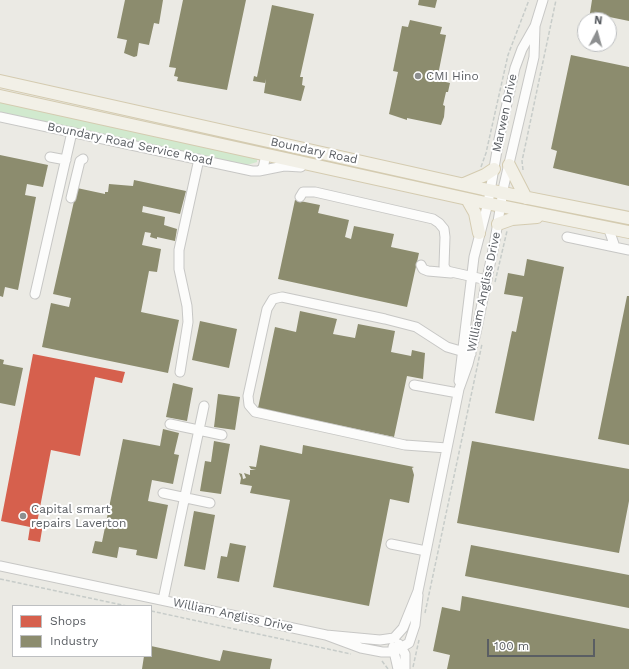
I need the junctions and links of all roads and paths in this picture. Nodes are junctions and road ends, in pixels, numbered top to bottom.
1 (543, 0) edge
2 (556, 0) edge
3 (535, 26) junction
4 (0, 81) edge
5 (0, 96) edge
6 (0, 117) edge
7 (72, 132) junction
8 (266, 140) junction
9 (266, 155) junction
10 (50, 157) dead end
11 (199, 159) junction
12 (66, 160) junction
13 (83, 160) dead end
14 (509, 166) junction
15 (494, 169) junction
16 (259, 171) junction
17 (348, 173) junction
18 (523, 176) dead end
19 (464, 184) junction
20 (490, 190) junction
21 (503, 193) junction
22 (300, 197) dead end
23 (72, 198) dead end
24 (526, 198) junction
25 (467, 199) junction
26 (494, 204) junction
27 (542, 214) junction
28 (629, 218) edge
29 (503, 225) junction
30 (608, 227) junction
31 (629, 232) edge
32 (479, 233) junction
33 (567, 237) dead end
34 (615, 247) junction
35 (629, 250) edge
36 (421, 265) dead end
37 (450, 273) junction
38 (470, 277) junction
39 (491, 281) junction
40 (35, 294) dead end
41 (482, 344) dead end
42 (466, 353) junction
43 (180, 372) dead end
44 (414, 385) dead end
45 (459, 391) junction
46 (204, 406) dead end
47 (170, 424) dead end
48 (199, 430) junction
49 (222, 435) dead end
50 (447, 448) junction
51 (163, 493) dead end
52 (185, 498) junction
53 (210, 503) dead end
54 (391, 544) dead end
55 (426, 551) junction
56 (0, 566) edge
57 (0, 579) edge
58 (418, 592) junction
59 (163, 600) junction
60 (122, 605) edge
61 (152, 611) edge
62 (425, 613) dead end
63 (326, 635) junction
64 (420, 636) dead end
65 (394, 638) junction
66 (402, 648) junction
67 (393, 652) junction
68 (352, 654) dead end
69 (382, 660) dead end
70 (388, 669) edge
71 (398, 669) edge
72 (406, 669) edge
73 (413, 669) edge

1 - 3 street, Marwen Drive
2 - 18 path
3 - 14 street, Marwen Drive
3 - 15 street, Marwen Drive
4 - 8 main road, Boundary Road
5 - 9 main road, Boundary Road
6 - 7 street, Boundary Road Service Road
7 - 11 street, Boundary Road Service Road
7 - 12 street
8 - 9 main road
8 - 19 main road, Boundary Road
9 - 16 street
9 - 17 main road, Boundary Road
10 - 12 street
11 - 16 street, Boundary Road Service Road
11 - 43 street
12 - 40 street
13 - 23 street
14 - 21 street, Marwen Drive
14 - 24 main road
15 - 19 main road
15 - 20 street, Marwen Drive
16 - 17 street, Boundary Road Service Road
17 - 25 main road, Boundary Road
19 - 20 main road, Boundary Road
20 - 21 main road, Boundary Road
20 - 26 street, Marwen Drive
21 - 24 main road, Boundary Road
21 - 26 street, William Angliss Drive
22 - 37 street
24 - 28 main road, Boundary Road
25 - 26 main road, Boundary Road
25 - 32 main road
26 - 27 main road, Boundary Road
26 - 29 street, William Angliss Drive
26 - 32 street, William Angliss Drive
27 - 29 main road
27 - 30 main road, Boundary Road
29 - 39 street, William Angliss Drive
29 - 39 path
30 - 31 main road, Boundary Road
30 - 34 street
32 - 38 street, William Angliss Drive
33 - 34 street
34 - 35 street
36 - 37 street
37 - 38 street
38 - 39 street
38 - 42 street, William Angliss Drive
39 - 42 street, William Angliss Drive
41 - 62 path
42 - 45 street, William Angliss Drive
42 - 50 street
44 - 45 street
45 - 50 street, William Angliss Drive
46 - 48 street
47 - 48 street
48 - 49 street
48 - 52 street
50 - 55 street, William Angliss Drive
51 - 52 street
52 - 53 street
52 - 59 street
54 - 55 street
55 - 58 street, William Angliss Drive
56 - 59 street, William Angliss Drive
57 - 60 path
58 - 65 street, William Angliss Drive
58 - 66 street, William Angliss Drive
59 - 63 street, William Angliss Drive
61 - 68 path
63 - 65 street, William Angliss Drive
63 - 67 street, William Angliss Drive
64 - 73 path
65 - 66 street
65 - 67 street
66 - 67 street, William Angliss Drive
66 - 72 street
67 - 71 street
69 - 70 path

